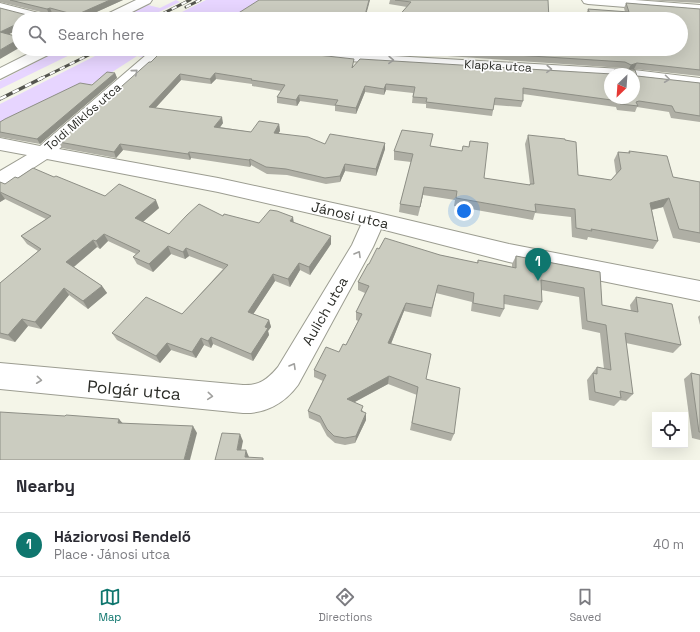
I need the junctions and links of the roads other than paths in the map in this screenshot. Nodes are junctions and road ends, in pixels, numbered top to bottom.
1 (146, 0) edge
2 (588, 0) edge
3 (0, 7) edge
4 (700, 9) edge
5 (19, 12) edge
6 (122, 12) edge
7 (35, 56) edge
8 (154, 56) edge
9 (325, 56) edge
10 (604, 73) edge
11 (0, 74) edge
12 (640, 76) edge
13 (700, 83) edge
14 (0, 144) edge
15 (43, 153) junction
16 (0, 180) edge
17 (374, 220) junction
18 (700, 290) edge
19 (0, 376) edge
20 (268, 395) joint

1 - 6 street
2 - 4 street
3 - 5 street
7 - 11 street
15 -> 8 street, Toldi Miklós utca
9 -> 10 street, Klapka utca
12 -> 13 street
14 - 15 street, Jánosi utca
15 - 16 street, Toldi Miklós utca
15 - 17 street, Jánosi utca
17 - 18 street, Jánosi utca
20 -> 17 street, Aulich utca
19 -> 20 street, Polgár utca

